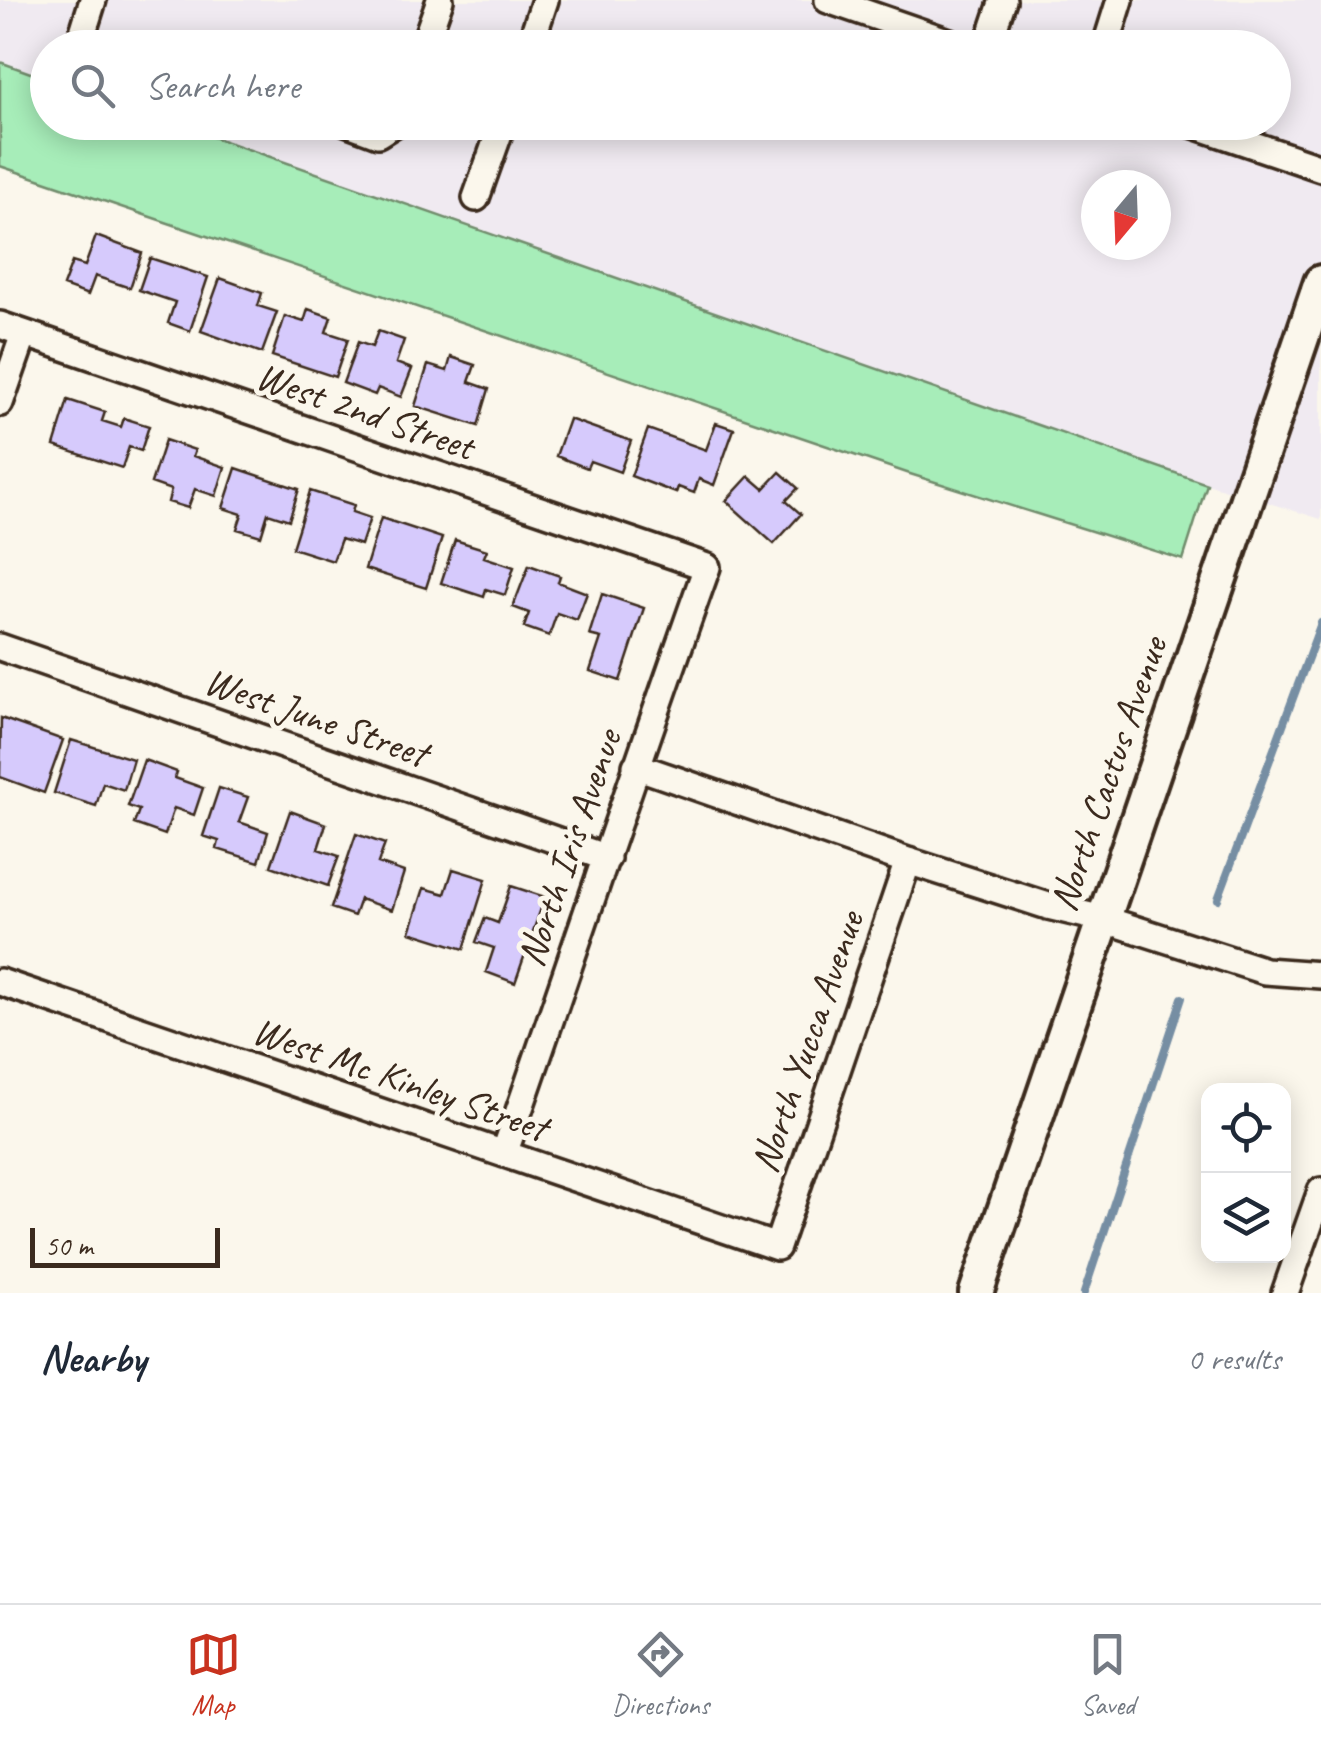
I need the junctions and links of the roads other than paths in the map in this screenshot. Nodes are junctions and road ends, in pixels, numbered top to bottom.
1 (93, 0) edge
2 (440, 0) edge
3 (545, 0) edge
4 (828, 0) edge
5 (1003, 0) edge
6 (1120, 0) edge
7 (84, 30) edge
8 (429, 30) edge
9 (535, 30) edge
10 (916, 30) edge
11 (993, 30) edge
12 (1111, 30) edge
13 (496, 140) edge
14 (1239, 140) edge
15 (1321, 168) edge
16 (476, 198) dead end
17 (1321, 282) edge
18 (12, 329) edge
19 (0, 403) edge
20 (707, 567) joint
21 (0, 647) edge
22 (636, 766) junction
23 (607, 858) junction
24 (908, 861) junction
25 (1103, 919) junction
26 (1321, 975) edge
27 (0, 982) edge
28 (504, 1154) junction
29 (1321, 1191) edge
30 (776, 1248) joint
31 (976, 1293) edge
32 (1285, 1293) edge

1 - 7 street
2 - 8 street
3 - 9 street
4 - 10 street
5 - 11 street
6 - 12 street
13 - 16 street
14 - 15 street
17 - 25 main road, North Cactus Avenue
18 - 19 street
18 - 20 street, West 2nd Street
20 - 22 street, North Iris Avenue
21 - 23 street, West June Street
22 - 23 street, North Iris Avenue
22 - 24 street
23 - 28 street, North Iris Avenue
24 - 25 street
24 - 30 street, North Yucca Avenue
25 - 26 street
25 - 31 main road, North Cactus Avenue
27 - 28 street, West Mc Kinley Street
28 - 30 street, West Mc Kinley Street
29 - 32 street

